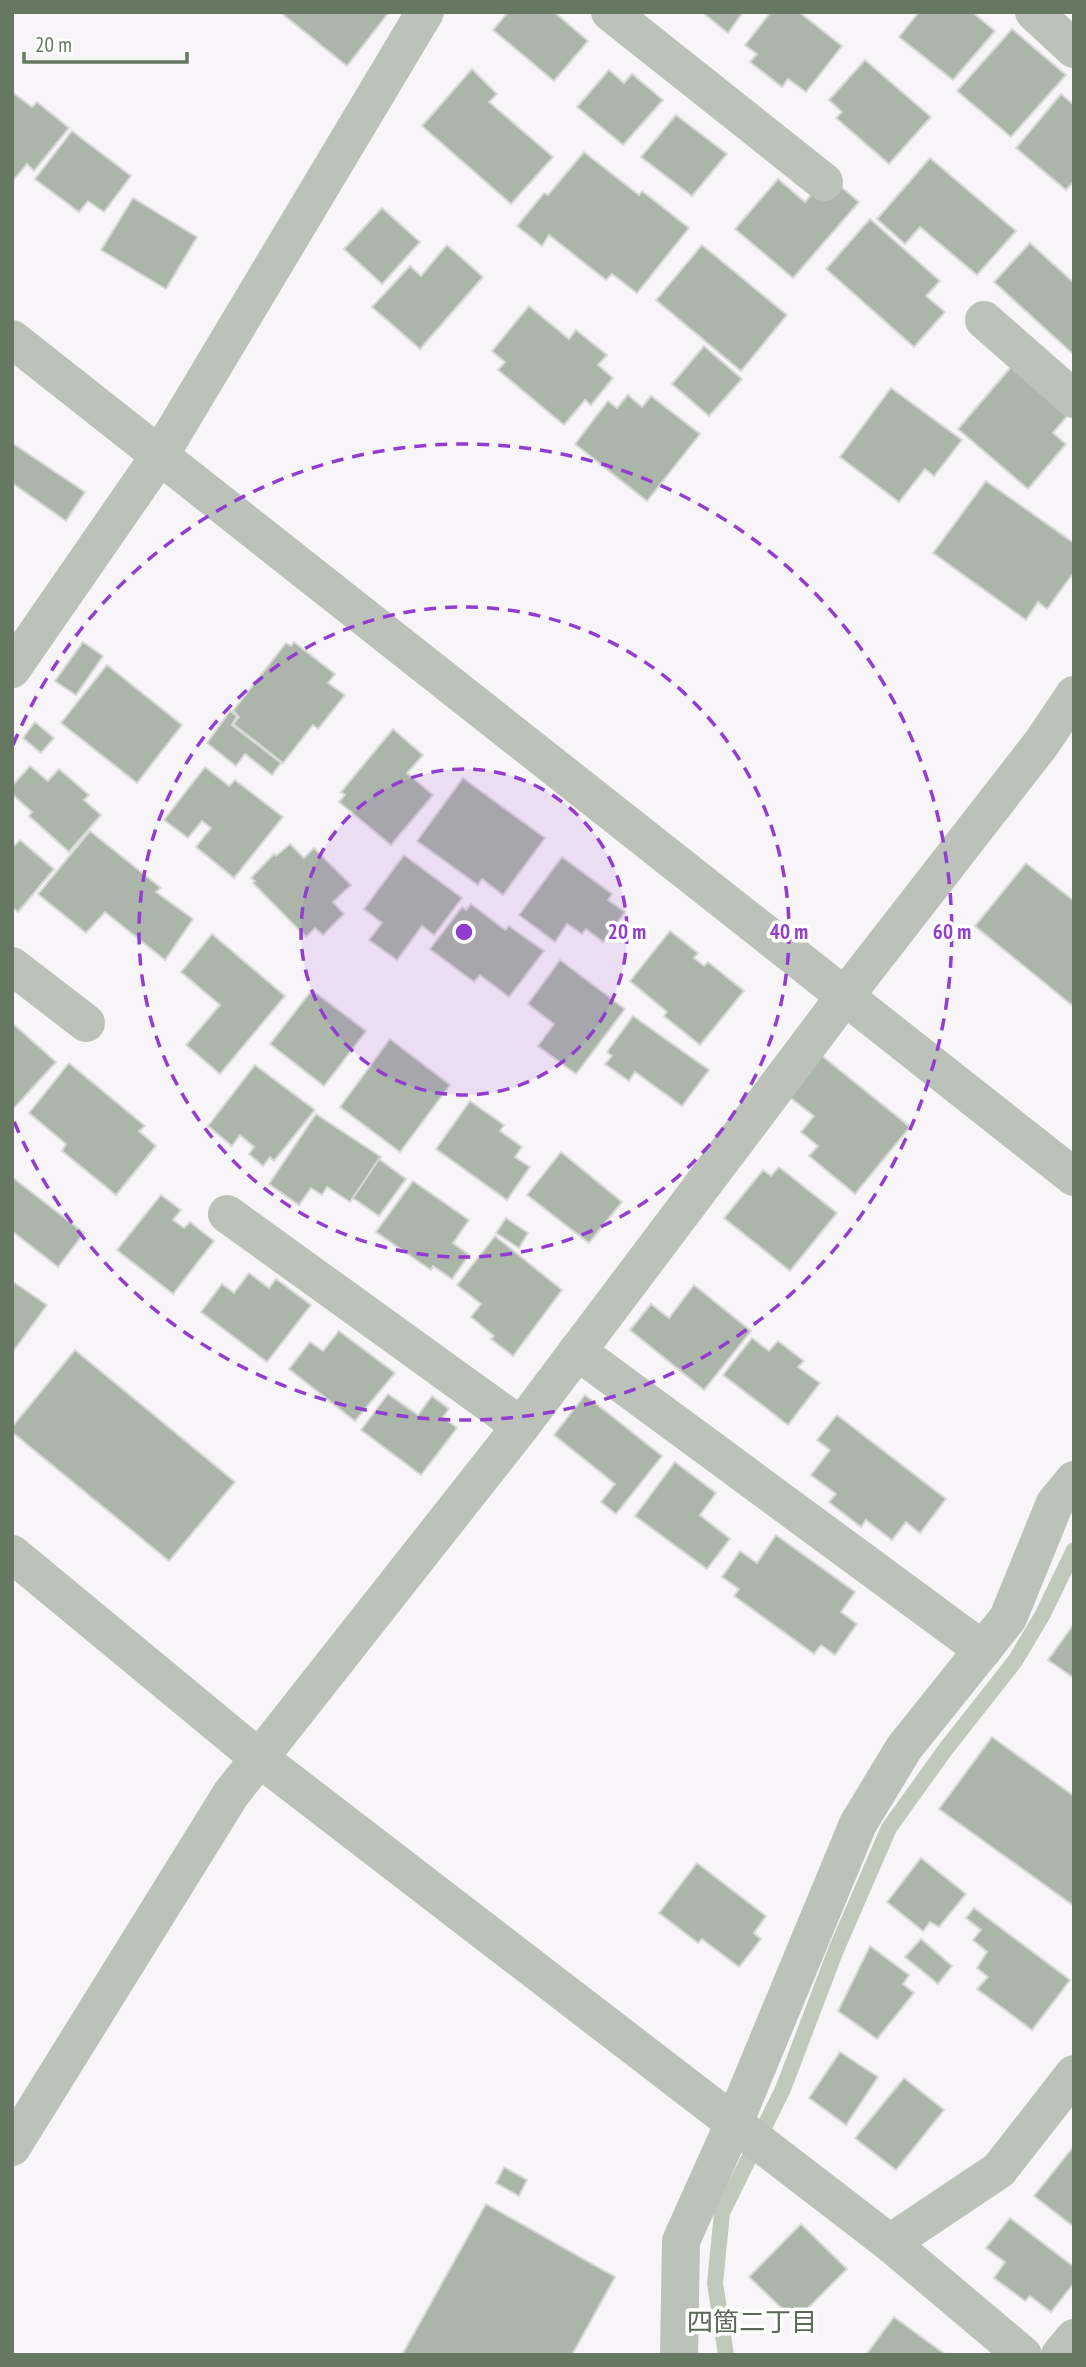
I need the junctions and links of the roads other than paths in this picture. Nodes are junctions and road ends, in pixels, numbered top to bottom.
1 (425, 12) edge
2 (610, 12) edge
3 (1034, 12) edge
4 (1074, 49) edge
5 (824, 182) dead end
6 (984, 320) dead end
7 (12, 339) edge
8 (1074, 399) edge
9 (160, 455) junction
10 (12, 669) edge
11 (1074, 695) edge
12 (12, 966) edge
13 (845, 996) junction
14 (86, 1023) dead end
15 (1074, 1177) edge
16 (227, 1214) dead end
17 (577, 1352) junction
18 (521, 1426) junction
19 (1074, 1480) edge
20 (12, 1554) edge
21 (983, 1650) junction
22 (259, 1758) junction
23 (1074, 2074) edge
24 (734, 2123) junction
25 (12, 2147) edge
26 (890, 2243) junction
27 (1074, 2338) edge
28 (679, 2355) edge
29 (1023, 2355) edge
30 (1060, 2355) edge

1 - 9 street
2 - 5 street
3 - 4 street
6 - 8 street
7 - 9 street
9 - 10 street
9 - 13 street
11 - 13 street
12 - 14 street
13 - 15 street
13 - 17 street
16 - 18 street
17 - 18 street
17 - 21 street
18 - 22 street
19 - 21 street
20 - 22 street
21 - 24 street
22 - 24 street
22 - 25 street
23 - 26 street
24 - 26 street
24 - 28 street
26 - 29 street
27 - 30 street

